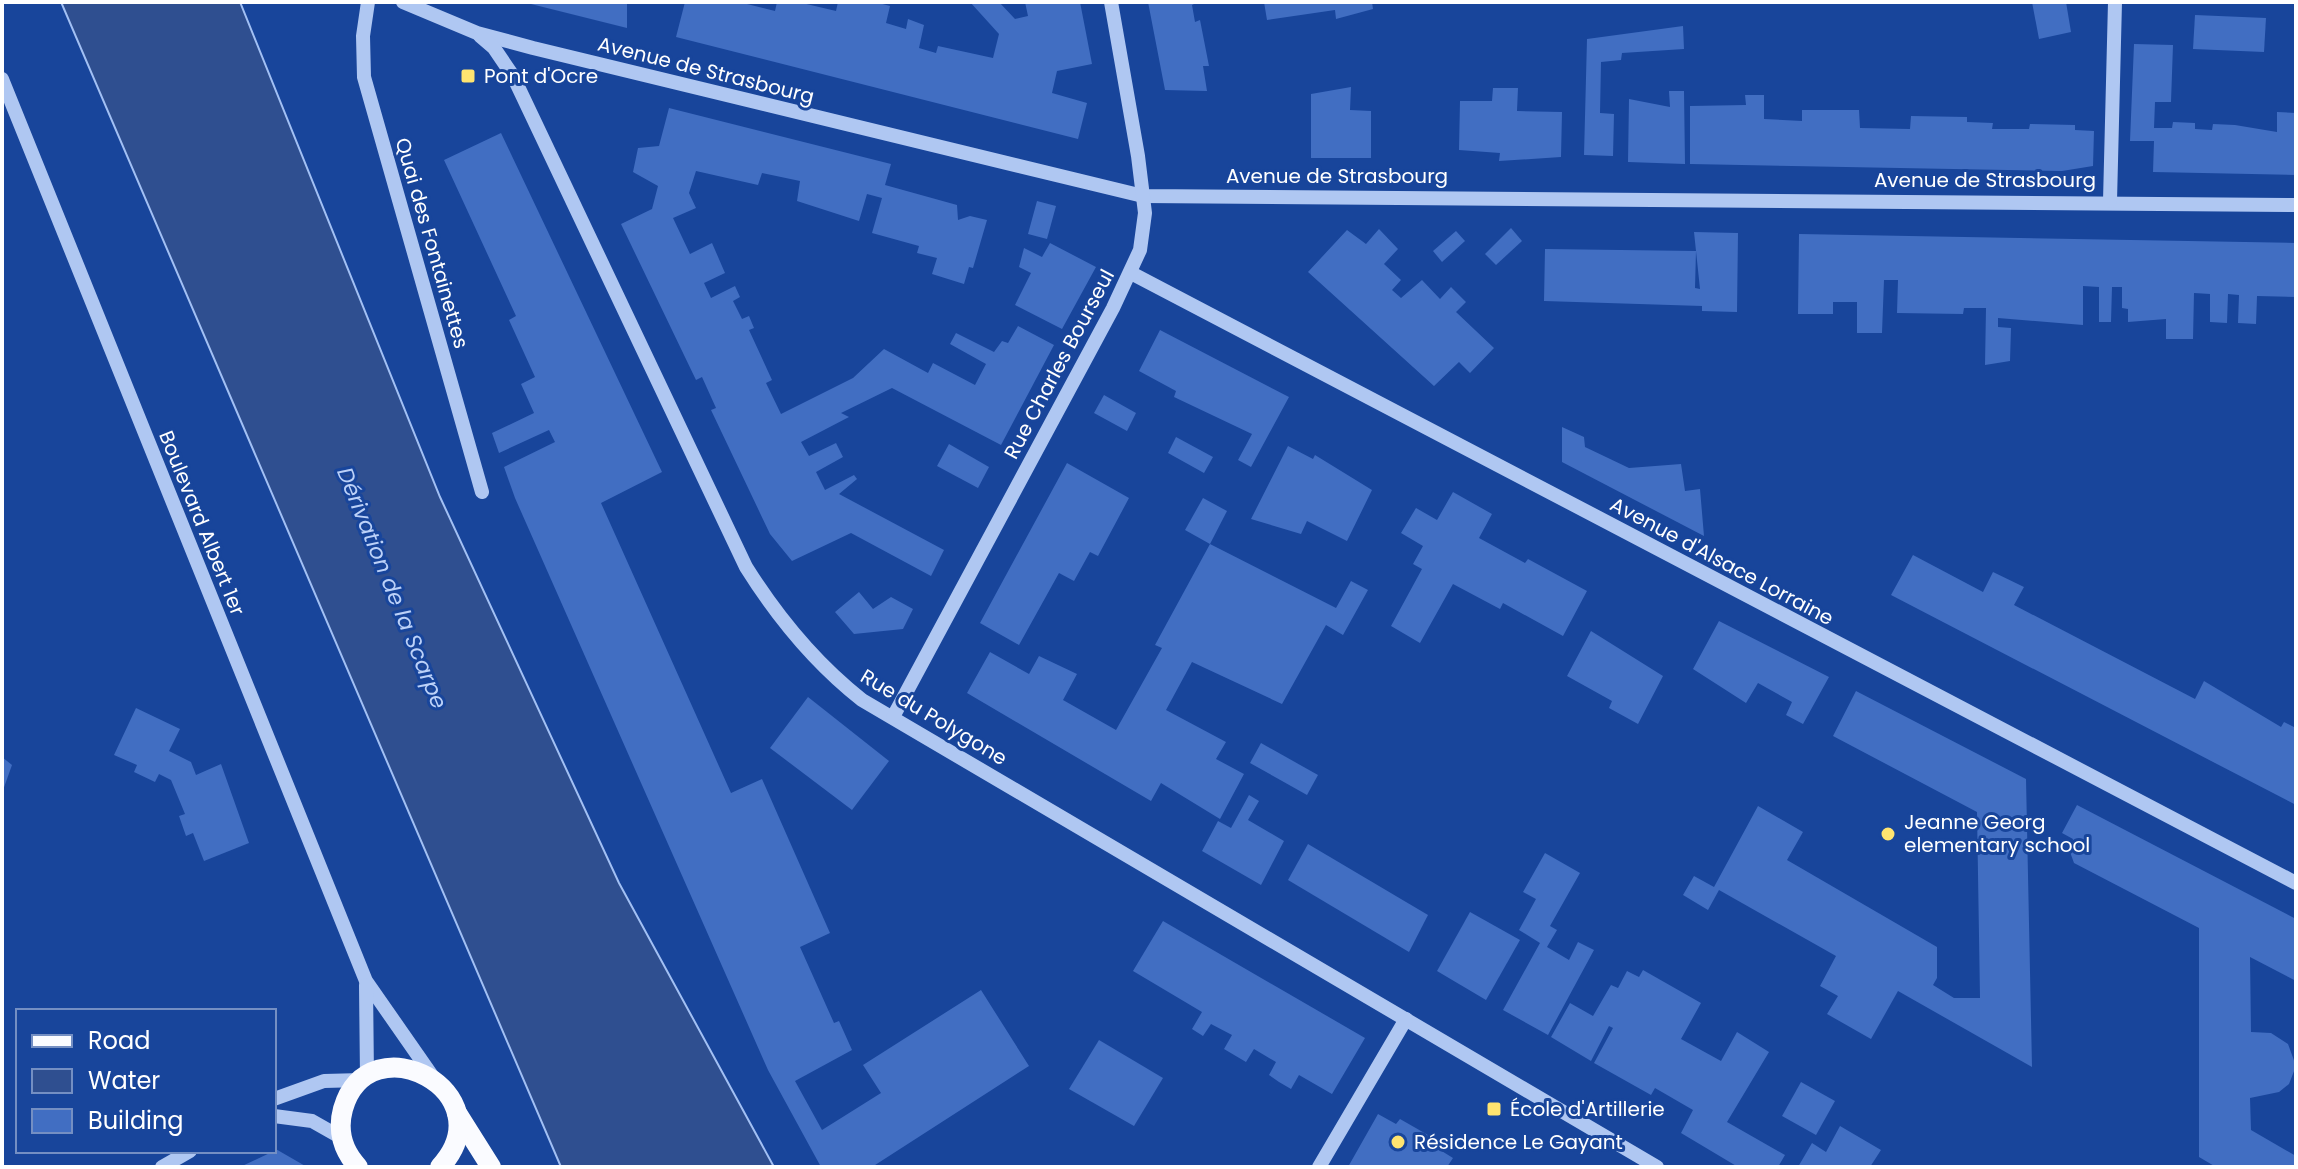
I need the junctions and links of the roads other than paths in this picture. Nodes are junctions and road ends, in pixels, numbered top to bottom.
1 (368, 2) edge
2 (403, 2) edge
3 (1111, 2) edge
4 (2115, 2) edge
5 (421, 5) edge
6 (477, 33) junction
7 (2, 79) edge
8 (1143, 196) junction
9 (2110, 201) junction
10 (2296, 205) edge
11 (1131, 273) junction
12 (482, 492) dead end
13 (893, 717) junction
14 (2296, 883) edge
15 (366, 981) junction
16 (1406, 1019) junction
17 (365, 1079) junction
18 (435, 1080) junction
19 (276, 1098) edge
20 (455, 1110) junction
21 (276, 1116) edge
22 (342, 1138) junction
23 (186, 1153) edge
24 (162, 1167) edge
25 (357, 1167) edge
26 (440, 1167) edge
27 (491, 1167) edge
28 (1319, 1167) edge
29 (1657, 1167) edge

1 - 12 street, Quai des Fontainettes
2 - 5 street, Avenue de Strasbourg
3 - 8 street, Rue Charles Bourseul
4 - 9 street
5 - 6 street, Avenue de Strasbourg
6 - 8 street, Avenue de Strasbourg
6 - 13 street, Rue du Polygone
7 - 15 street, Boulevard Albert 1er
8 - 9 street, Avenue de Strasbourg
8 - 11 street, Rue Charles Bourseul
9 - 10 street, Avenue de Strasbourg
11 - 13 street, Rue Charles Bourseul
11 - 14 street, Avenue d'Alsace Lorraine
13 - 16 street, Rue du Polygone
15 - 17 street, Boulevard Albert 1er
15 - 18 street, Boulevard Albert 1er
16 - 28 street
16 - 29 street, Rue du Polygone
17 - 18 main road
17 - 19 street
17 - 22 main road
18 - 20 main road
20 - 26 main road
20 - 27 main road
21 - 22 street
22 - 25 main road
23 - 24 street

